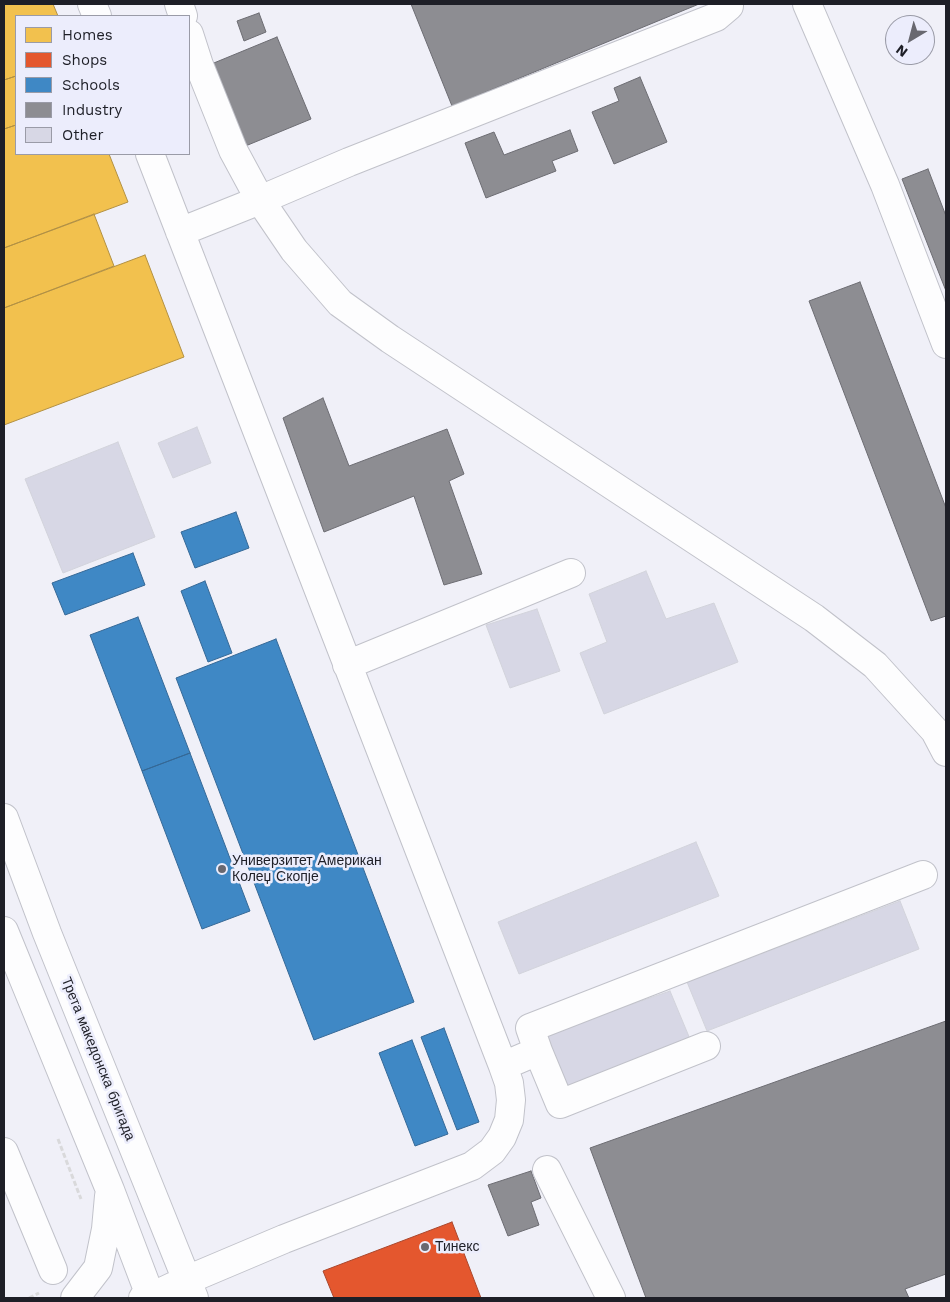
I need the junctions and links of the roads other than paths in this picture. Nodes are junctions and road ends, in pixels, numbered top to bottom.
1 (729, 4) edge
2 (807, 4) edge
3 (190, 37) edge
4 (150, 155) edge
5 (260, 200) junction
6 (180, 232) junction
7 (946, 344) edge
8 (571, 572) dead end
9 (347, 664) junction
10 (946, 752) edge
11 (4, 818) edge
12 (923, 875) dead end
13 (4, 930) edge
14 (706, 1046) dead end
15 (538, 1051) junction
16 (503, 1066) junction
17 (4, 1152) edge
18 (547, 1170) dead end
19 (110, 1190) junction
20 (53, 1270) dead end
21 (191, 1289) edge
22 (75, 1298) edge
23 (149, 1298) edge
24 (611, 1298) edge

1 - 5 street
2 - 7 street
3 - 5 street
4 - 6 street
5 - 6 street
5 - 10 street
6 - 9 street
8 - 9 street
9 - 16 street
11 - 21 street, Трета македонска бригада
12 - 15 street
13 - 19 street
14 - 15 street
15 - 16 street
16 - 21 street
17 - 20 street
18 - 24 street
19 - 22 street
19 - 23 street
21 - 23 street

